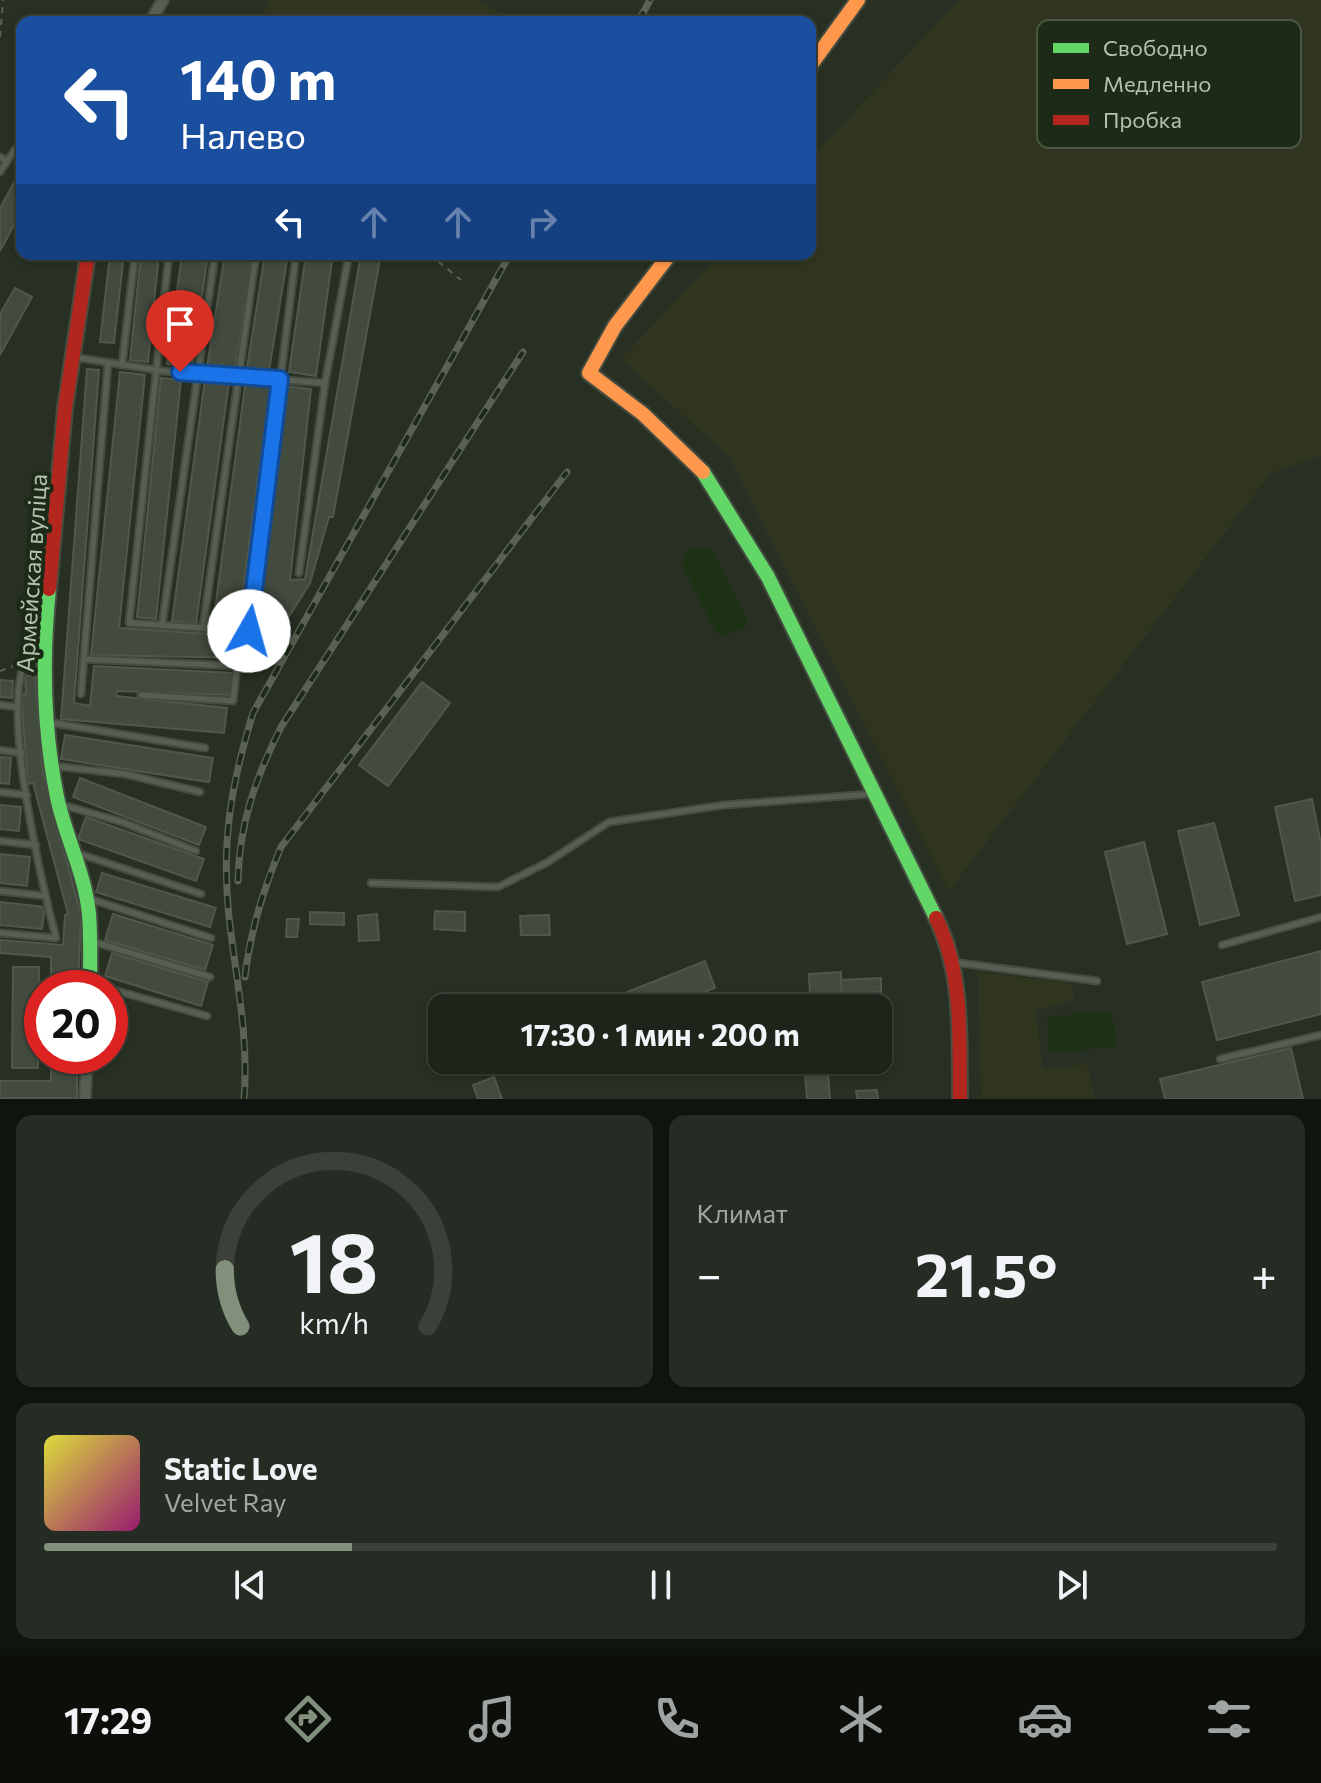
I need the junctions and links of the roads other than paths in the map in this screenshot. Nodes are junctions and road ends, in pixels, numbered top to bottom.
1 (858, 0) edge
2 (816, 58) edge
3 (16, 148) edge
4 (0, 157) edge
5 (7, 161) junction
6 (0, 172) edge
7 (87, 260) edge
8 (134, 260) edge
9 (168, 260) edge
10 (214, 260) edge
11 (255, 260) edge
12 (295, 260) edge
13 (348, 260) edge
14 (665, 260) edge
15 (72, 357) junction
16 (108, 363) junction
17 (122, 365) junction
18 (154, 370) junction
19 (198, 373) junction
20 (238, 376) junction
21 (280, 379) junction
22 (325, 383) junction
23 (299, 573) dead end
24 (162, 625) junction
25 (203, 628) junction
26 (44, 640) junction
27 (84, 659) junction
28 (81, 694) dead end
29 (141, 695) dead end
30 (0, 705) edge
31 (17, 707) junction
32 (46, 722) junction
33 (205, 748) dead end
34 (0, 750) edge
35 (22, 753) junction
36 (53, 765) junction
37 (0, 792) edge
38 (200, 792) dead end
39 (872, 794) junction
40 (27, 795) junction
41 (58, 803) junction
42 (0, 841) edge
43 (36, 845) junction
44 (196, 851) dead end
45 (75, 852) junction
46 (371, 883) dead end
47 (0, 891) edge
48 (201, 894) dead end
49 (45, 896) junction
50 (86, 898) junction
51 (1321, 917) edge
52 (0, 933) edge
53 (211, 938) dead end
54 (90, 941) junction
55 (1222, 945) dead end
56 (951, 961) junction
57 (90, 970) edge
58 (210, 977) dead end
59 (1097, 981) dead end
60 (128, 994) edge
61 (207, 1016) dead end
62 (1321, 1035) edge
63 (1220, 1059) dead end
64 (86, 1074) edge
65 (85, 1099) edge
66 (960, 1099) edge

1 - 2 street
3 - 5 lane
4 - 5 lane
5 - 6 lane
7 - 15 street, Армейская вуліца
8 - 17 lane
9 - 18 lane
10 - 19 lane
11 - 20 lane
12 - 21 lane
13 - 22 lane
14 - 39 street
15 - 16 lane
15 - 26 street, Армейская вуліца
16 - 17 lane
16 - 27 lane
17 - 18 lane
18 - 19 lane
18 - 24 lane
19 - 20 lane
19 - 24 lane
20 - 21 lane
20 - 25 lane
21 - 22 lane
21 - 25 lane
22 - 23 lane
24 - 25 lane
26 - 31 lane
26 - 32 street, Армейская вуліца
27 - 28 lane
27 - 29 lane
30 - 31 lane
31 - 35 lane
32 - 33 lane
32 - 36 street, Армейская вуліца
34 - 35 lane
35 - 40 lane
36 - 38 lane
36 - 41 street, Армейская вуліца
37 - 40 lane
39 - 46 lane
39 - 56 street
40 - 43 lane
41 - 44 lane
41 - 45 street, Армейская вуліца
42 - 43 lane
43 - 49 lane
45 - 48 lane
45 - 50 street, Армейская вуліца
47 - 49 lane
49 - 52 lane
50 - 53 lane
50 - 54 street, Армейская вуліца
51 - 55 lane
54 - 57 street, Армейская вуліца
54 - 58 lane
56 - 59 lane
56 - 66 street
60 - 61 lane
62 - 63 lane
64 - 65 street

